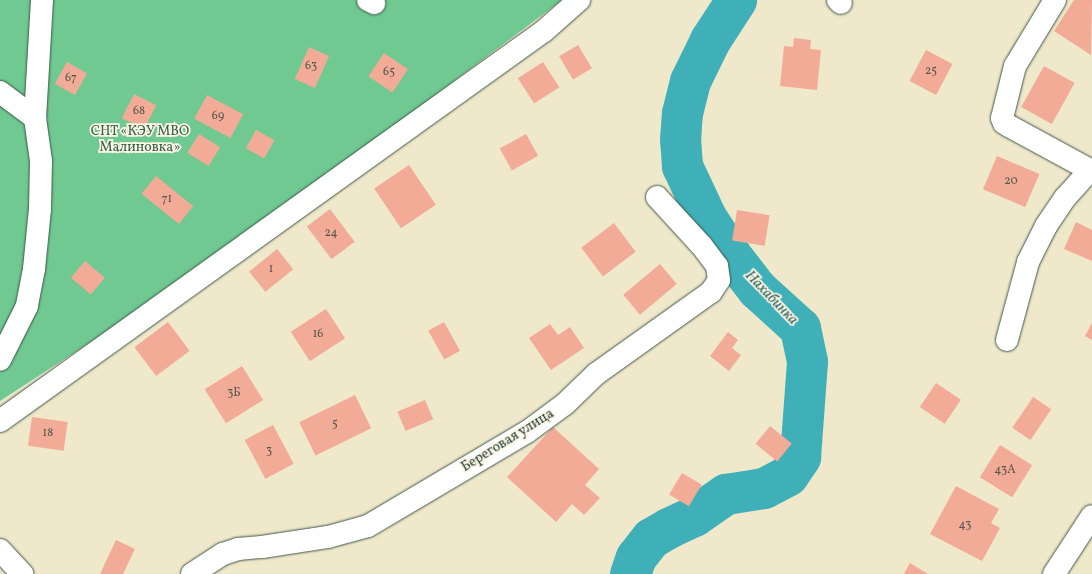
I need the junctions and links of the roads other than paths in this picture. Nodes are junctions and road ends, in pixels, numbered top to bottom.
1 (42, 0) edge
2 (579, 0) edge
3 (1055, 0) edge
4 (0, 92) edge
5 (34, 118) junction
6 (1091, 170) edge
7 (657, 197) dead end
8 (1007, 340) dead end
9 (0, 360) edge
10 (0, 421) edge
11 (1092, 516) edge
12 (0, 550) edge
13 (22, 574) edge
14 (192, 574) edge
15 (1054, 574) edge

1 - 5 street
2 - 10 street
3 - 6 street
4 - 5 street
5 - 9 street
6 - 8 street
7 - 14 street, Береговая улица
11 - 15 street
12 - 13 street

